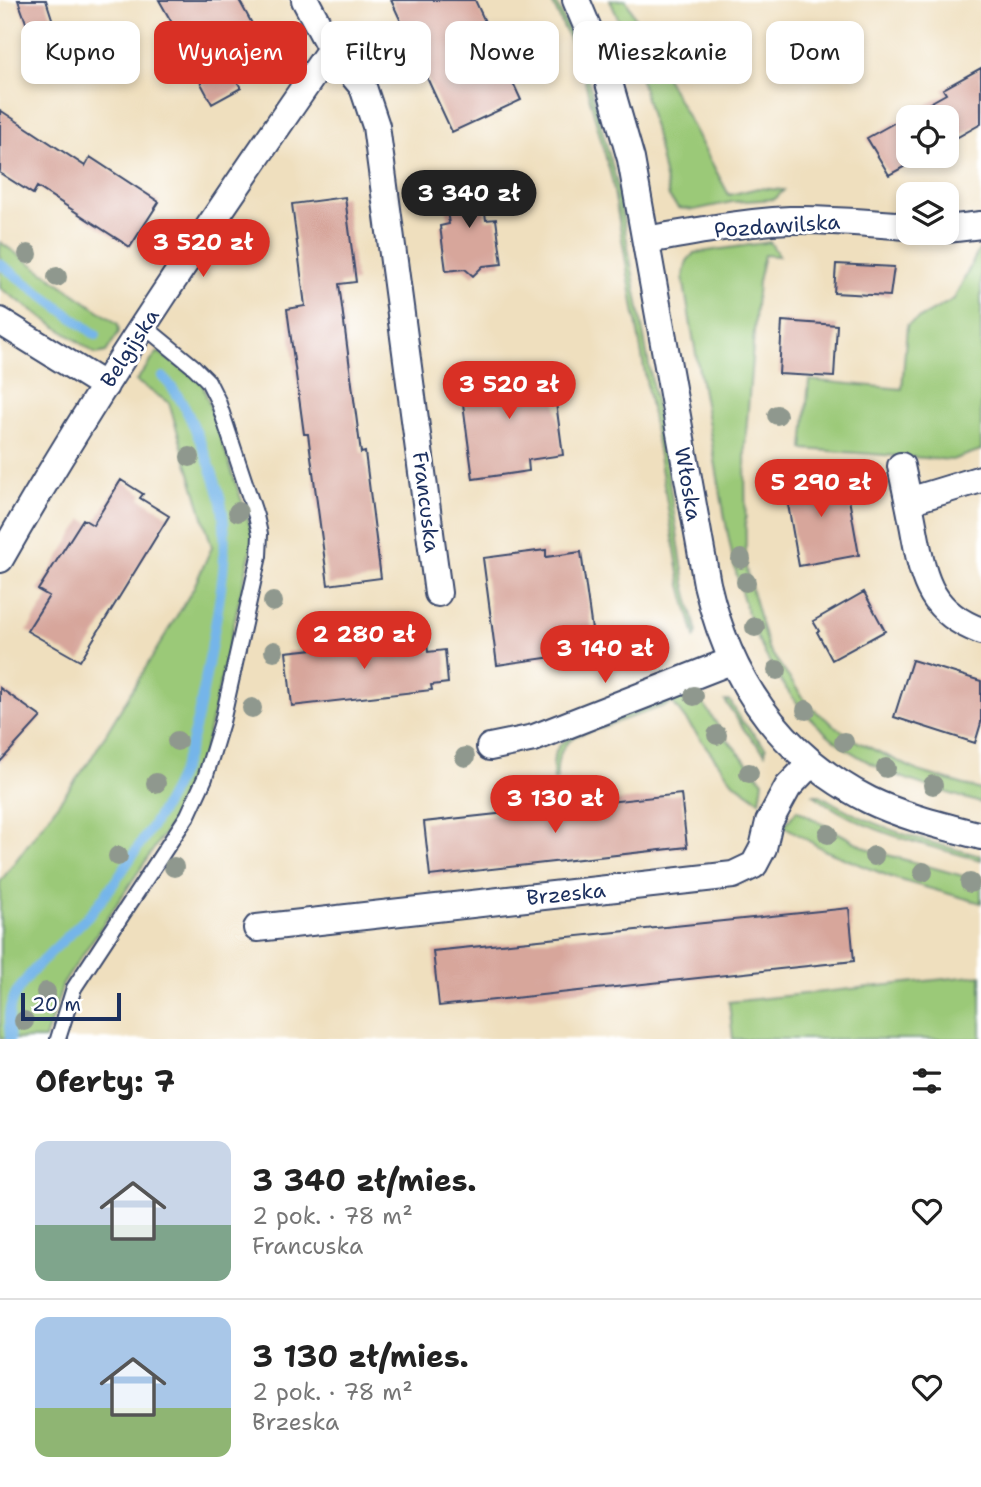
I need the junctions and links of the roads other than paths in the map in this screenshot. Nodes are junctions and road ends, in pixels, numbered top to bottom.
1 (305, 0) edge
2 (576, 0) edge
3 (321, 30) edge
4 (321, 64) edge
5 (360, 84) edge
6 (896, 225) edge
7 (981, 225) edge
8 (959, 228) edge
9 (646, 240) junction
10 (0, 321) edge
11 (144, 326) junction
12 (105, 386) junction
13 (901, 466) dead end
14 (981, 479) edge
15 (908, 501) junction
16 (0, 559) edge
17 (438, 593) dead end
18 (981, 631) edge
19 (732, 661) junction
20 (490, 747) dead end
21 (811, 763) junction
22 (981, 836) edge
23 (257, 928) dead end
24 (58, 1039) edge

1 - 3 street
2 - 9 street, Włoska
4 - 11 street, Belgijska
5 - 17 street, Francuska
6 - 9 street, Pozdawilska
7 - 8 street
9 - 19 street, Włoska
10 - 12 street
11 - 12 street, Belgijska
11 - 24 lane
12 - 16 street, Belgijska
13 - 15 street
14 - 15 street
15 - 18 street
19 - 20 street
19 - 21 street, Włoska
21 - 22 street, Włoska
21 - 23 street, Brzeska

